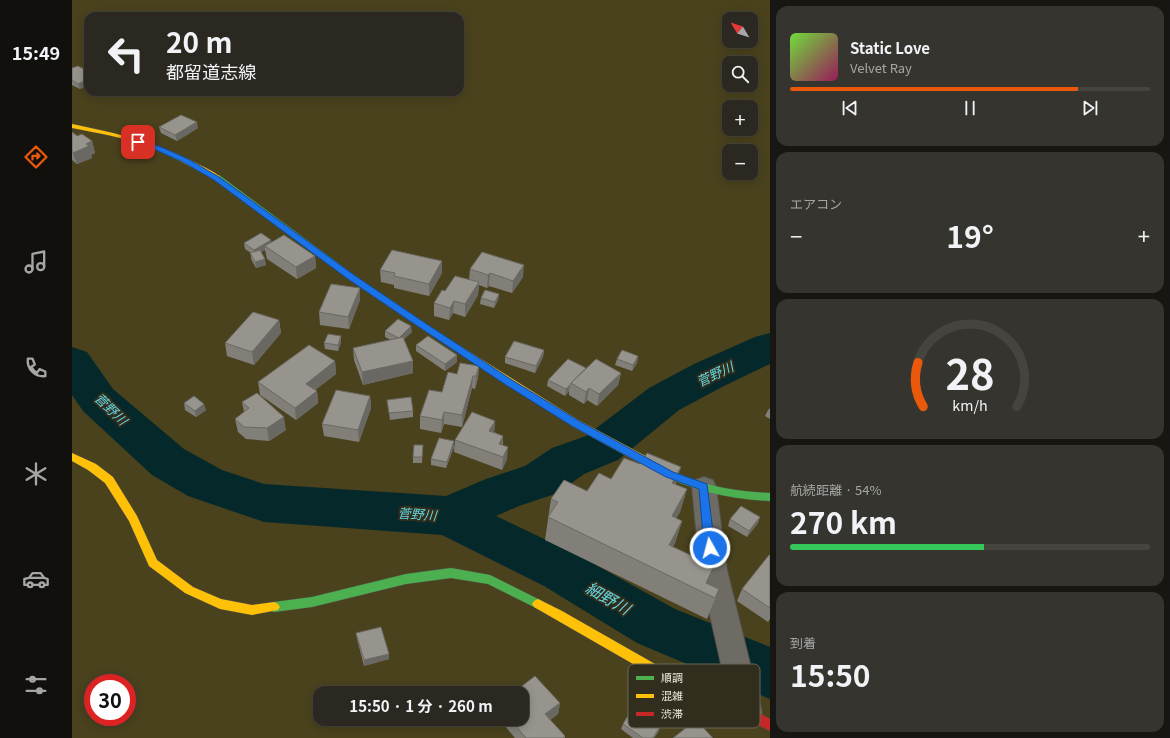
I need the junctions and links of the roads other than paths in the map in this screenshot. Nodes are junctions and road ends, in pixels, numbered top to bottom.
1 (72, 126) edge
2 (72, 457) edge
3 (701, 486) junction
4 (770, 497) edge
5 (644, 664) edge
6 (740, 664) edge

1 - 3 main road
2 - 5 main road
3 - 4 main road
3 - 6 street

